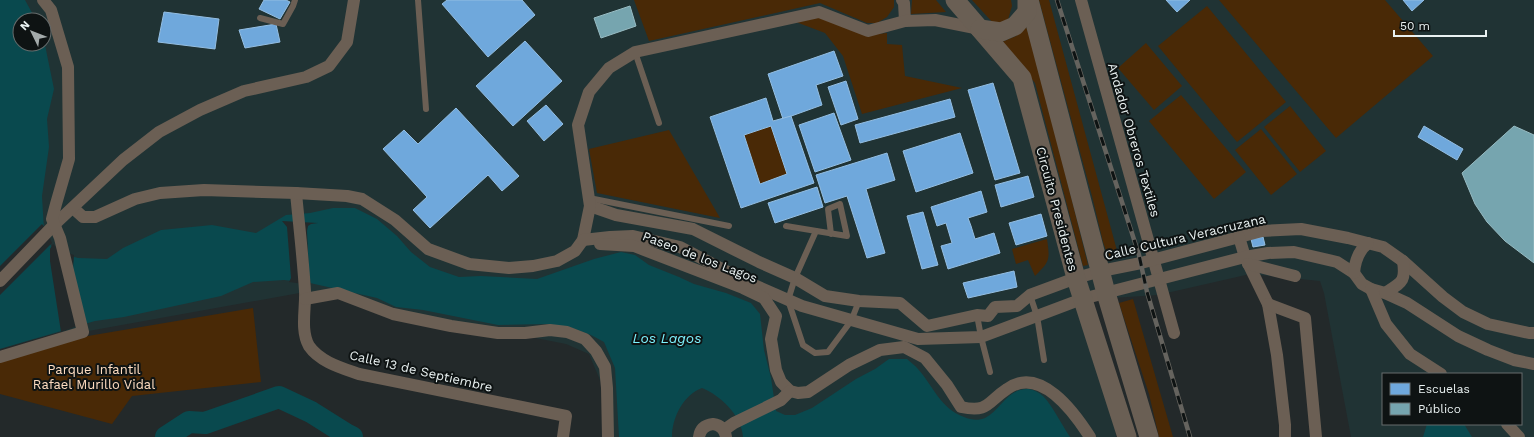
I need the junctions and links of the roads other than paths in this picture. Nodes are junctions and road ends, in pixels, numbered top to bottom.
1 (43, 0) edge
2 (295, 0) edge
3 (354, 0) edge
4 (418, 0) edge
5 (902, 0) edge
6 (955, 0) edge
7 (1028, 0) edge
8 (1081, 0) edge
9 (260, 18) dead end
10 (905, 21) junction
11 (980, 29) junction
12 (636, 52) junction
13 (426, 109) dead end
14 (659, 123) dead end
15 (297, 198) junction
16 (590, 202) junction
17 (73, 208) junction
18 (729, 226) dead end
19 (786, 226) dead end
20 (51, 228) junction
21 (816, 231) junction
22 (831, 234) junction
23 (1239, 237) junction
24 (583, 240) junction
25 (1368, 243) junction
26 (1153, 260) junction
27 (1246, 260) junction
28 (1403, 261) junction
29 (1101, 271) junction
30 (1354, 273) junction
31 (1295, 276) dead end
32 (795, 278) junction
33 (1076, 278) junction
34 (1158, 279) junction
35 (0, 281) edge
36 (1371, 290) junction
37 (1106, 293) junction
38 (1385, 293) junction
39 (1030, 295) junction
40 (305, 296) junction
41 (788, 300) junction
42 (1082, 300) junction
43 (859, 301) junction
44 (1268, 304) junction
45 (977, 315) junction
46 (1037, 316) junction
47 (851, 321) junction
48 (1174, 333) dead end
49 (1534, 333) edge
50 (981, 337) junction
51 (0, 357) edge
52 (1044, 360) dead end
53 (1534, 364) edge
54 (990, 372) dead end
55 (1439, 373) edge
56 (790, 391) junction
57 (1508, 425) edge
58 (725, 434) edge
59 (563, 437) edge
60 (608, 437) edge
61 (699, 437) edge
62 (1090, 437) edge
63 (1127, 437) edge
64 (1149, 437) edge
65 (1285, 437) edge
66 (1316, 437) edge
67 (1519, 437) edge

1 - 20 street
2 - 9 lane
3 - 17 street
4 - 13 lane
5 - 10 street
6 - 11 main road, Circuito Presidentes
7 - 11 main road
7 - 29 main road, Circuito Presidentes
8 - 26 street, Andador Obreros Textiles
10 - 11 street
10 - 12 street
11 - 33 main road, Circuito Presidentes
12 - 14 lane
12 - 16 street
15 - 17 street
15 - 24 street
15 - 40 street
16 - 18 lane
16 - 24 street
16 - 32 street
17 - 20 street
19 - 21 lane
20 - 35 street
20 - 51 street
21 - 22 lane
21 - 32 lane
22 - 22 lane
23 - 25 street, Calle Cultura Veracruzana
23 - 26 street, Calle Cultura Veracruzana
23 - 27 street
24 - 41 street
24 - 56 street, Paseo de los Lagos
25 - 28 street, Calle Cultura Veracruzana
25 - 30 street
26 - 29 street, Calle Cultura Veracruzana
26 - 34 street, Andador Obreros Textiles
27 - 30 street
27 - 31 street
27 - 34 street
27 - 44 street
28 - 38 street
28 - 49 street, Calle Cultura Veracruzana
29 - 33 street, Calle Cultura Veracruzana
29 - 37 main road, Circuito Presidentes
30 - 36 street
32 - 41 lane
32 - 43 street
33 - 39 street, Calle Cultura Veracruzana
33 - 42 main road, Circuito Presidentes
34 - 37 street
34 - 48 street, Andador Obreros Textiles
36 - 38 street
36 - 55 street
37 - 42 street
37 - 64 main road, Circuito Presidentes
38 - 53 street
39 - 45 street, Calle Cultura Veracruzana
39 - 46 lane
40 - 59 street, Calle 13 de Septiembre
40 - 60 street
41 - 47 street
41 - 47 lane
42 - 46 street
42 - 63 main road, Circuito Presidentes
43 - 45 street
43 - 47 lane
44 - 65 street
44 - 66 street
45 - 50 lane
46 - 50 street
46 - 52 lane
47 - 50 street
50 - 54 lane
56 - 58 street
56 - 62 street
57 - 67 street
58 - 61 street

